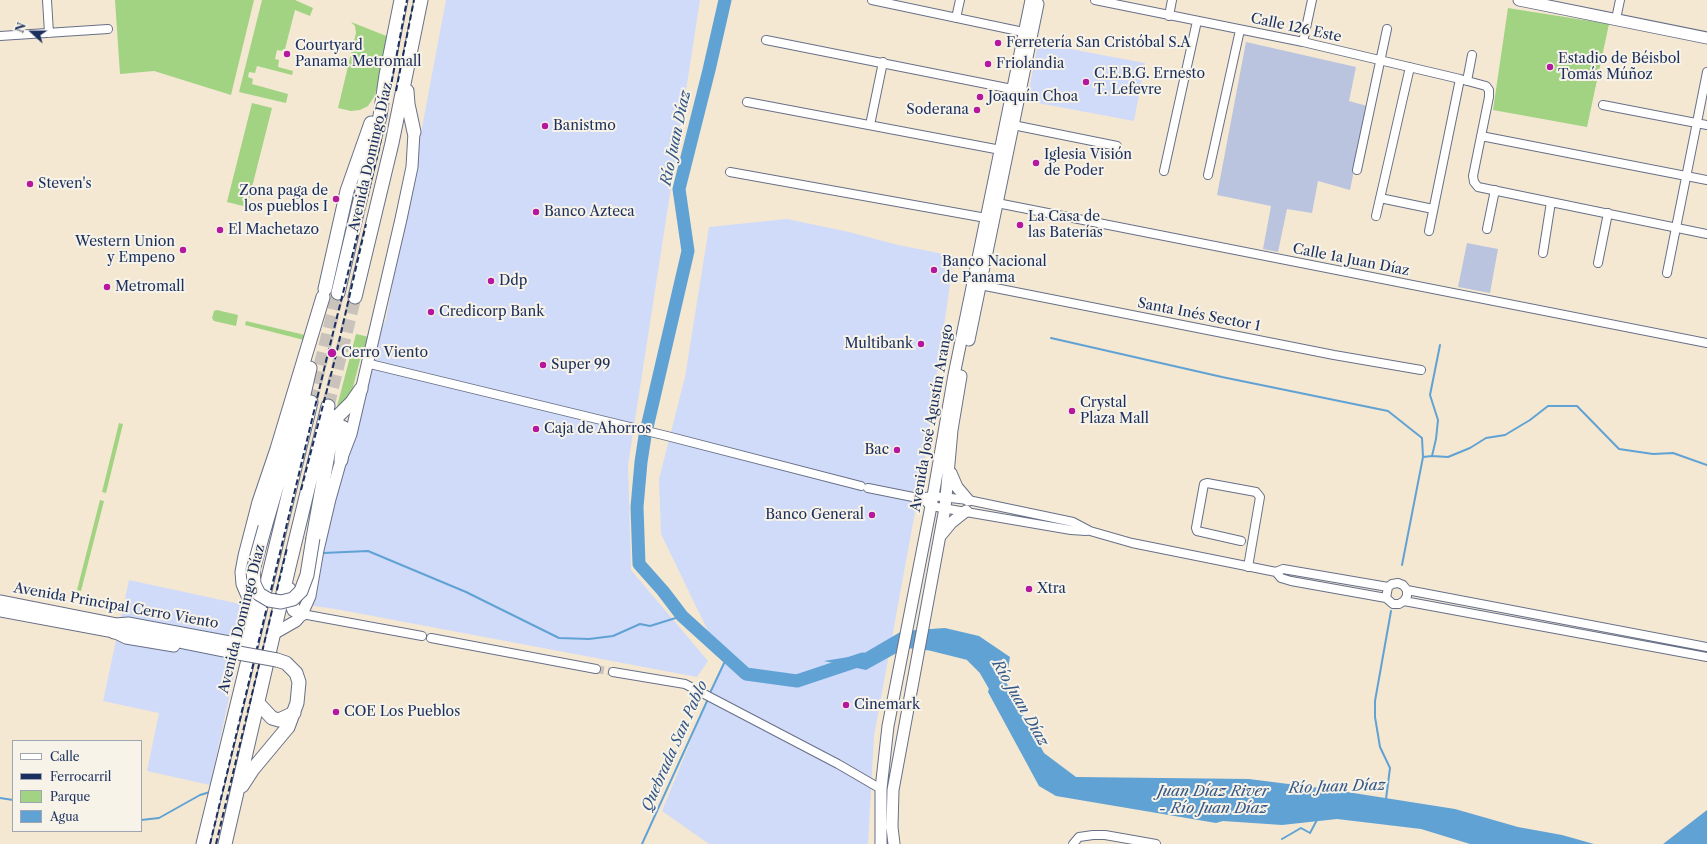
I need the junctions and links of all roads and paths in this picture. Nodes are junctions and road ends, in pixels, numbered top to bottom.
1 (47, 0) edge
2 (401, 0) edge
3 (421, 0) edge
4 (872, 0) edge
5 (960, 0) edge
6 (1031, 0) edge
7 (1039, 0) edge
8 (1095, 0) edge
9 (1172, 0) edge
10 (1312, 0) edge
11 (1520, 0) edge
12 (1620, 0) edge
13 (908, 4) edge
14 (1169, 16) junction
15 (956, 18) junction
16 (1616, 19) junction
17 (1197, 21) junction
18 (108, 29) dead end
19 (1387, 29) dead end
20 (1240, 30) junction
21 (49, 33) junction
22 (1028, 33) junction
23 (0, 36) edge
24 (1707, 38) edge
25 (766, 40) dead end
26 (1303, 42) junction
27 (1472, 55) dead end
28 (1380, 60) junction
29 (883, 62) junction
30 (1410, 67) junction
31 (1707, 72) edge
32 (407, 73) junction
33 (386, 75) junction
34 (1464, 80) junction
35 (1017, 90) junction
36 (747, 102) dead end
37 (1604, 105) dead end
38 (1696, 122) junction
39 (870, 125) junction
40 (1009, 125) junction
41 (1707, 125) edge
42 (414, 132) joint
43 (1482, 136) junction
44 (1117, 146) dead end
45 (1004, 150) junction
46 (1357, 170) dead end
47 (1164, 171) dead end
48 (730, 172) dead end
49 (1208, 176) dead end
50 (1686, 176) junction
51 (1707, 180) edge
52 (1495, 190) junction
53 (347, 191) junction
54 (1380, 198) junction
55 (993, 202) junction
56 (1551, 202) junction
57 (1433, 209) junction
58 (1608, 213) junction
59 (1376, 216) dead end
60 (986, 218) junction
61 (1677, 227) junction
62 (1487, 229) dead end
63 (1429, 231) dead end
64 (1707, 234) edge
65 (348, 251) junction
66 (1543, 252) dead end
67 (1598, 264) dead end
68 (1667, 273) dead end
69 (977, 284) junction
70 (327, 296) junction
71 (355, 297) tunnel mouth
72 (312, 334) junction
73 (1707, 343) edge
74 (366, 363) junction
75 (1421, 370) dead end
76 (361, 388) junction
77 (311, 402) tunnel mouth
78 (332, 434) junction
79 (341, 460) junction
80 (950, 470) junction
81 (311, 477) junction
82 (932, 501) junction
83 (946, 503) junction
84 (967, 506) junction
85 (940, 536) junction
86 (1241, 541) dead end
87 (1248, 566) junction
88 (289, 567) junction
89 (1276, 572) junction
90 (1388, 587) junction
91 (1407, 590) junction
92 (1386, 598) junction
93 (0, 601) edge
94 (1404, 601) junction
95 (0, 611) edge
96 (302, 614) junction
97 (115, 628) junction
98 (275, 632) junction
99 (250, 634) junction
100 (422, 636) dead end
101 (431, 638) dead end
102 (1707, 646) edge
103 (233, 651) junction
104 (1707, 657) edge
105 (596, 669) tunnel mouth
106 (242, 671) junction
107 (613, 672) tunnel mouth
108 (242, 686) junction
109 (258, 703) junction
110 (294, 713) junction
111 (897, 769) junction
112 (881, 789) junction
113 (237, 792) junction
114 (892, 816) junction
115 (203, 844) edge
116 (225, 844) edge
117 (881, 844) edge
118 (894, 844) edge
119 (1073, 844) edge
120 (1156, 844) edge

1 - 21 street
2 - 33 main road, Avenida Domingo Díaz
3 - 32 main road, Avenida Domingo Díaz
4 - 13 street
5 - 15 street
6 - 22 main road, Avenida José Agustín Arango
7 - 22 main road, Avenida José Agustín Arango
8 - 14 street, Calle 126 Este
9 - 14 street
10 - 26 street
11 - 16 main road
12 - 16 street
13 - 15 street
14 - 17 street, Calle 126 Este
15 - 22 street
16 - 24 main road
17 - 20 street, Calle 126 Este
17 - 47 street
18 - 21 street
19 - 28 street
20 - 26 street, Calle 126 Este
20 - 49 street
21 - 23 street
22 - 35 main road, Avenida José Agustín Arango
25 - 29 street
26 - 28 street, Calle 126 Este
27 - 34 street
28 - 30 street, Calle 126 Este
28 - 46 street
29 - 35 street
29 - 39 street
30 - 34 street, Calle 126 Este
30 - 54 street
31 - 38 street
32 - 42 main road
32 - 71 main road, Avenida Domingo Díaz
33 - 53 main road
33 - 65 main road, Avenida Domingo Díaz
34 - 43 street, Calle 126 Este
34 - 57 street
35 - 40 main road, Avenida José Agustín Arango
36 - 39 street
37 - 38 street
38 - 41 street
38 - 50 street
39 - 45 street
40 - 44 street
40 - 45 main road, Avenida José Agustín Arango
42 - 74 main road
43 - 50 street
43 - 52 street
45 - 55 main road, Avenida José Agustín Arango
48 - 60 street
50 - 51 street
50 - 61 street
52 - 56 street
52 - 62 street
53 - 65 main road
53 - 70 main road
54 - 57 street
54 - 59 street
55 - 60 main road, Avenida José Agustín Arango
55 - 69 main road, Avenida José Agustín Arango
55 - 73 street, Calle 1a Juan Díaz
56 - 58 street
56 - 66 street
57 - 63 street
58 - 61 street
58 - 67 street
60 - 69 main road, Avenida José Agustín Arango
61 - 64 street
61 - 68 street
65 - 70 main road
69 - 75 street, Santa Inés Sector 1
69 - 80 main road, Avenida José Agustín Arango
69 - 82 main road, Avenida José Agustín Arango
70 - 72 main road
72 - 78 main road, bridge
72 - 99 main road
74 - 76 main road
74 - 82 street
76 - 78 main road
76 - 79 main road
77 - 108 main road, Avenida Domingo Díaz
78 - 79 main road
78 - 81 main road
78 - 81 main road
79 - 96 main road
80 - 83 main road, Avenida José Agustín Arango
80 - 84 main road
81 - 88 main road
82 - 83 street
82 - 112 main road, Avenida José Agustín Arango
83 - 84 street
83 - 85 main road, Avenida José Agustín Arango
84 - 85 main road
84 - 87 street
85 - 111 main road, Avenida José Agustín Arango
86 - 87 street
87 - 89 street
88 - 96 main road
88 - 98 main road
89 - 90 street
89 - 92 street
90 - 91 street
90 - 92 street
91 - 94 street
91 - 102 street
92 - 94 street
93 - 97 main road, Avenida Principal Cerro Viento
94 - 104 street
95 - 97 main road, Avenida Principal Cerro Viento
96 - 98 main road
96 - 100 street
97 - 103 main road
97 - 103 main road, Avenida Principal Cerro Viento
97 - 103 main road, Avenida Principal Cerro Viento
98 - 109 main road
99 - 103 main road
99 - 106 main road
101 - 105 street
103 - 106 main road
103 - 110 main road, bridge
106 - 108 main road
107 - 112 street
108 - 115 main road, Avenida Domingo Díaz
109 - 110 main road
109 - 113 main road
110 - 113 main road
111 - 112 main road
111 - 114 main road, Avenida José Agustín Arango
112 - 114 main road
112 - 117 main road, Avenida José Agustín Arango
113 - 116 main road
114 - 118 main road, Avenida José Agustín Arango
119 - 120 street

